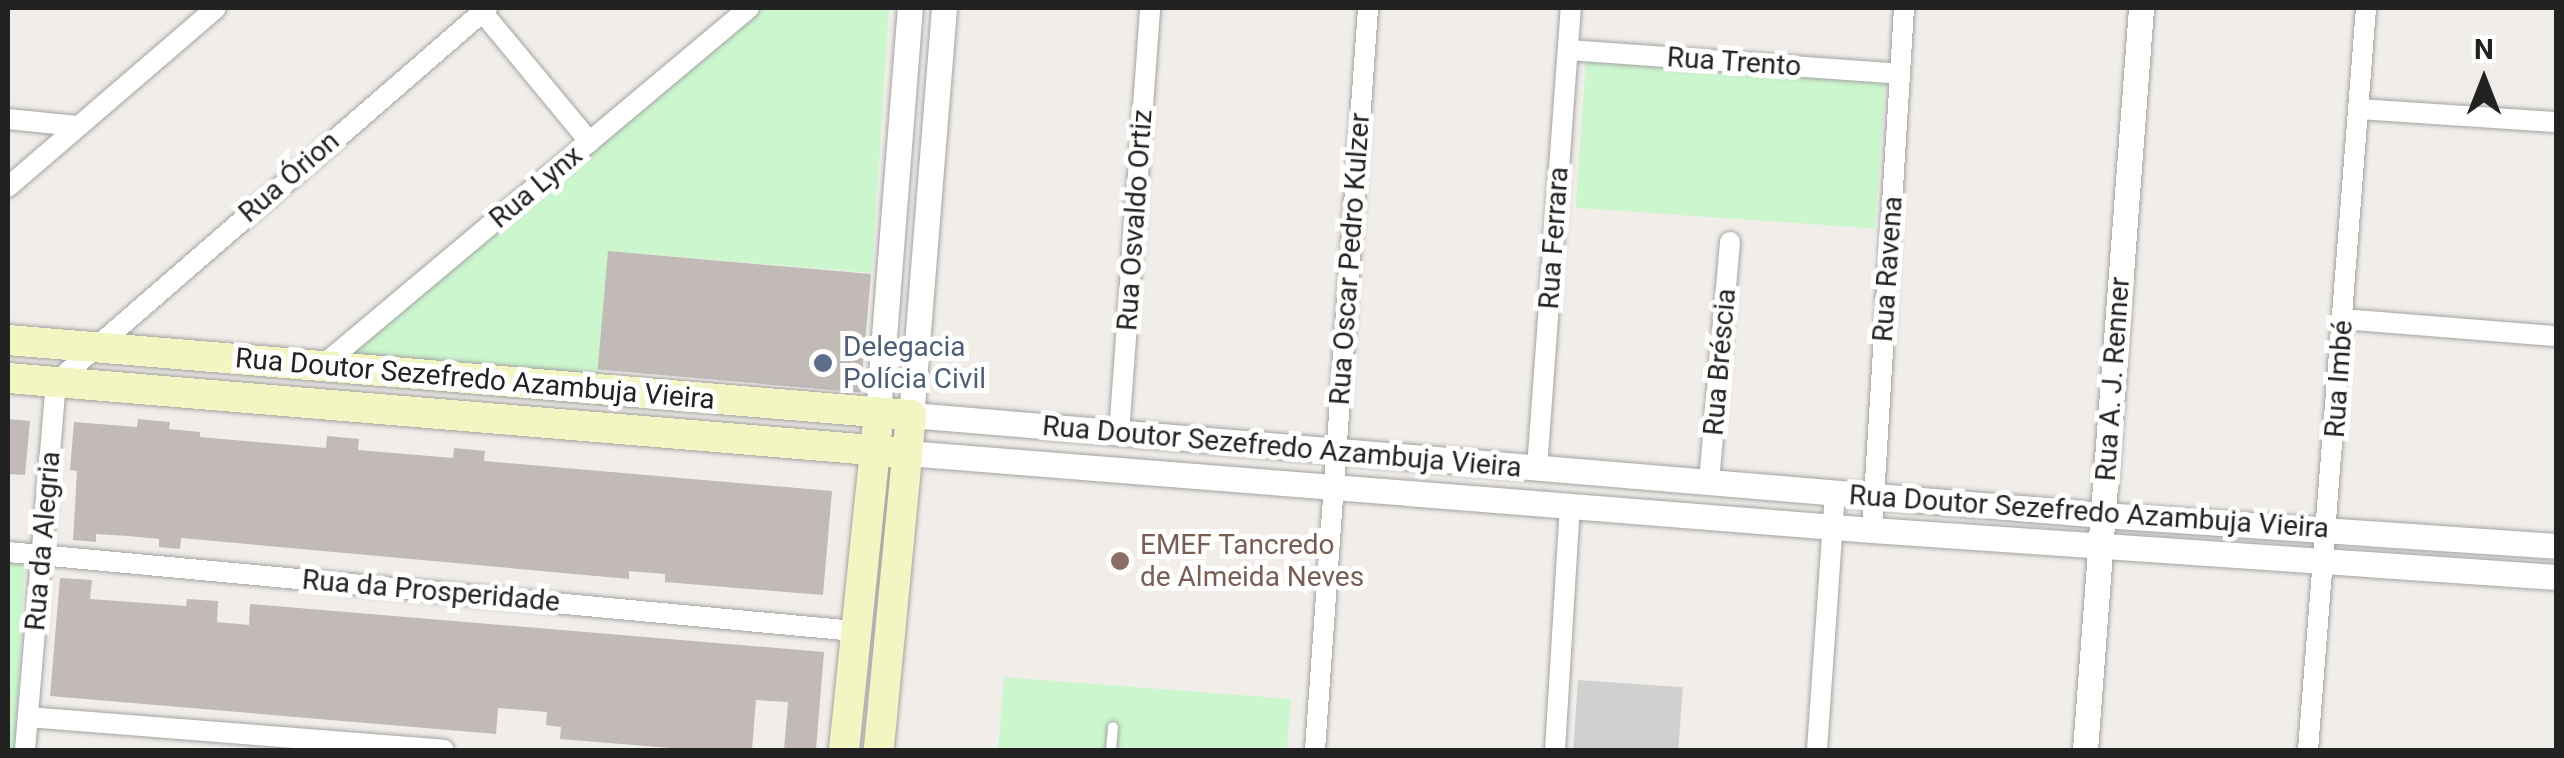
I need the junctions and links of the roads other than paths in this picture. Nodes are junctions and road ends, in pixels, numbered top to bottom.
1 (216, 8) edge
2 (748, 8) edge
3 (910, 8) edge
4 (944, 8) edge
5 (1150, 8) edge
6 (1368, 8) edge
7 (1571, 8) edge
8 (1904, 8) edge
9 (2141, 8) edge
10 (2366, 8) edge
11 (483, 9) edge
12 (1568, 50) junction
13 (1900, 74) junction
14 (2358, 109) junction
15 (8, 120) edge
16 (2556, 122) edge
17 (77, 126) junction
18 (590, 142) junction
19 (8, 186) edge
20 (1730, 242) dead end
21 (890, 293) junction
22 (924, 294) junction
23 (2343, 318) junction
24 (2556, 336) edge
25 (8, 340) edge
26 (92, 347) junction
27 (322, 366) junction
28 (8, 378) edge
29 (56, 382) junction
30 (654, 394) junction
31 (878, 412) junction
32 (910, 415) junction
33 (649, 431) junction
34 (1119, 433) junction
35 (876, 450) junction
36 (1336, 451) junction
37 (908, 452) junction
38 (1537, 468) junction
39 (1709, 482) junction
40 (1334, 488) junction
41 (1835, 492) junction
42 (1874, 496) junction
43 (1570, 507) junction
44 (2102, 514) junction
45 (1832, 527) junction
46 (1872, 530) junction
47 (2328, 530) junction
48 (2556, 546) edge
49 (2100, 547) junction
50 (8, 552) edge
51 (42, 555) junction
52 (2324, 562) junction
53 (2556, 578) edge
54 (854, 631) junction
55 (28, 717) junction
56 (1114, 727) dead end
57 (25, 750) edge
58 (444, 750) edge
59 (844, 750) edge
60 (879, 750) edge
61 (1110, 750) edge
62 (1315, 750) edge
63 (1555, 750) edge
64 (1817, 750) edge
65 (2085, 750) edge
66 (2308, 750) edge

1 - 17 street
2 - 18 street, Rua Lynx
3 - 21 street
4 - 22 street
5 - 34 street, Rua Osvaldo Ortiz
6 - 36 street, Rua Oscar Pedro Kulzer
7 - 12 street, Rua Ferrara
8 - 13 street, Rua Ravena
9 - 44 street, Rua A. J. Renner
10 - 14 street, Rua Imbé
11 - 18 street
11 - 26 street, Rua Órion
12 - 13 street, Rua Trento
12 - 38 street, Rua Ferrara
13 - 42 street, Rua Ravena
14 - 16 street
14 - 23 street, Rua Imbé
15 - 17 street
17 - 19 street
18 - 27 street, Rua Lynx
20 - 39 street, Rua Bréscia
21 - 22 street
21 - 31 street
22 - 32 street
23 - 24 street
23 - 47 street, Rua Imbé
25 - 26 main road, Rua Doutor Sezefredo Azambuja Vieira
26 - 27 main road, Rua Doutor Sezefredo Azambuja Vieira
26 - 29 street
27 - 30 main road, Rua Doutor Sezefredo Azambuja Vieira
28 - 29 main road, Rua Doutor Sezefredo Azambuja Vieira
29 - 33 main road, Rua Doutor Sezefredo Azambuja Vieira
29 - 51 street, Rua da Alegria
30 - 31 main road, Rua Doutor Sezefredo Azambuja Vieira
30 - 33 main road
31 - 32 main road, Rua Doutor Sezefredo Azambuja Vieira
31 - 35 main road
32 - 34 street, Rua Doutor Sezefredo Azambuja Vieira
32 - 37 main road
33 - 35 main road, Rua Doutor Sezefredo Azambuja Vieira
34 - 36 street, Rua Doutor Sezefredo Azambuja Vieira
35 - 37 main road, Rua Doutor Sezefredo Azambuja Vieira
35 - 54 main road
36 - 38 street, Rua Doutor Sezefredo Azambuja Vieira
36 - 40 street, Rua Oscar Pedro Kulzer
37 - 40 street, Rua Doutor Sezefredo Azambuja Vieira
37 - 60 main road
38 - 39 street, Rua Doutor Sezefredo Azambuja Vieira
39 - 41 street, Rua Doutor Sezefredo Azambuja Vieira
40 - 43 street, Rua Doutor Sezefredo Azambuja Vieira
40 - 62 street, Rua Oscar Pedro Kulzer
41 - 42 street, Rua Doutor Sezefredo Azambuja Vieira
41 - 45 street
42 - 44 street, Rua Doutor Sezefredo Azambuja Vieira
42 - 46 street, Rua Ravena
43 - 45 street, Rua Doutor Sezefredo Azambuja Vieira
43 - 63 street
44 - 47 street, Rua Doutor Sezefredo Azambuja Vieira
44 - 49 street, Rua A. J. Renner
45 - 46 street, Rua Doutor Sezefredo Azambuja Vieira
45 - 64 street
46 - 49 street, Rua Doutor Sezefredo Azambuja Vieira
47 - 48 street, Rua Doutor Sezefredo Azambuja Vieira
47 - 52 street, Rua Imbé
49 - 52 street, Rua Doutor Sezefredo Azambuja Vieira
49 - 65 street, Rua A. J. Renner
50 - 51 street, Rua da Prosperidade
51 - 54 street, Rua da Prosperidade
51 - 55 street, Rua da Alegria
52 - 53 street, Rua Doutor Sezefredo Azambuja Vieira
52 - 66 street, Rua Imbé
54 - 59 main road
55 - 57 street, Rua da Alegria
55 - 58 street
56 - 61 lane

